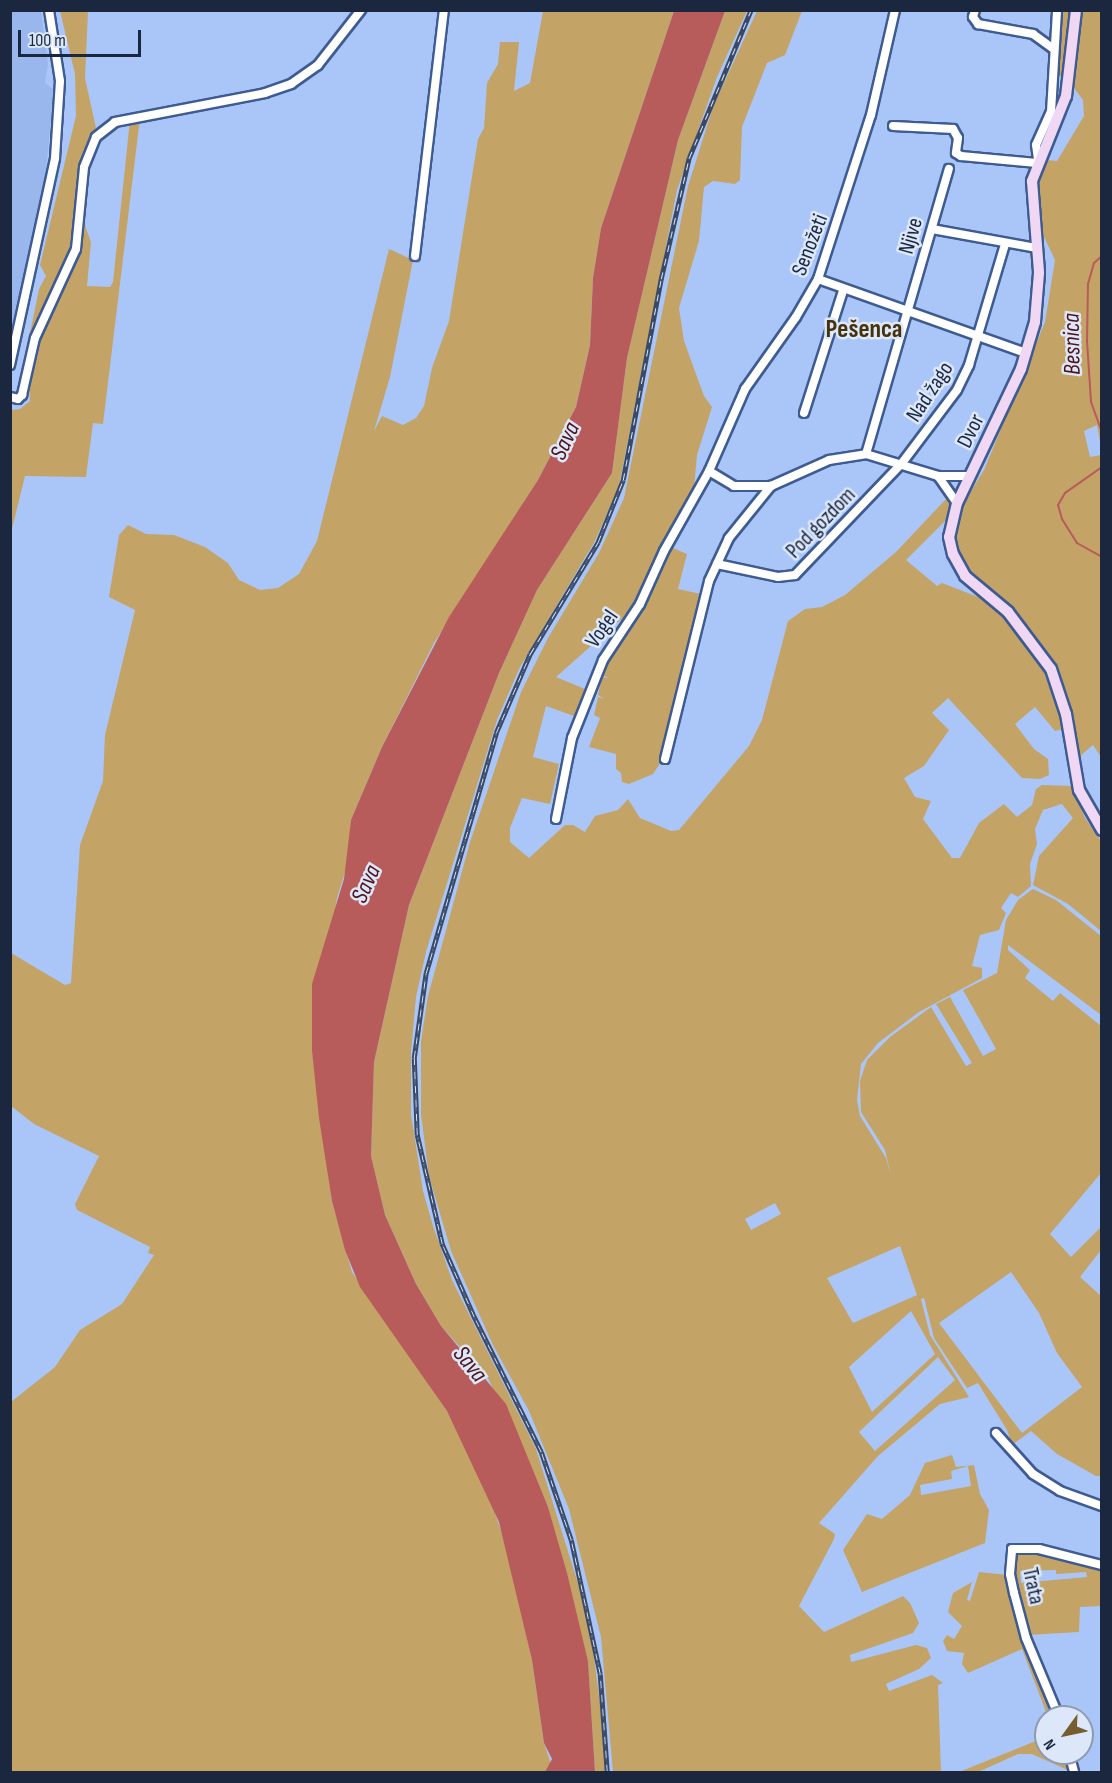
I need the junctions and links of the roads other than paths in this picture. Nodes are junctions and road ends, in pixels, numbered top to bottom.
1 (49, 10) edge
2 (361, 10) edge
3 (444, 10) edge
4 (895, 10) edge
5 (975, 10) edge
6 (1058, 10) edge
7 (1076, 10) edge
8 (1054, 49) junction
9 (893, 126) dead end
10 (1037, 161) junction
11 (949, 169) dead end
12 (932, 229) junction
13 (1005, 244) junction
14 (1037, 248) junction
15 (415, 256) dead end
16 (818, 279) junction
17 (843, 291) junction
18 (907, 313) junction
19 (979, 336) junction
20 (1026, 353) junction
21 (10, 365) edge
22 (10, 397) edge
23 (804, 413) dead end
24 (866, 454) junction
25 (902, 463) junction
26 (709, 471) junction
27 (938, 476) junction
28 (970, 476) junction
29 (771, 486) junction
30 (957, 503) junction
31 (717, 564) junction
32 (665, 759) dead end
33 (555, 819) dead end
34 (1101, 830) edge
35 (996, 1433) dead end
36 (1101, 1506) edge
37 (1101, 1565) edge
38 (1054, 1705) edge

1 - 21 street
2 - 22 street
3 - 15 street
4 - 16 street, Senožeti
5 - 8 street
6 - 8 street
7 - 10 street, Dvor
8 - 10 street
9 - 10 street
10 - 14 street, Dvor
11 - 12 street, Njive
12 - 13 street
12 - 18 street, Njive
13 - 14 street
13 - 19 street, Nad žago
14 - 20 street, Dvor
16 - 17 street
16 - 26 street, Senožeti
17 - 18 street
17 - 23 street
18 - 19 street, Nad žago
18 - 24 street, Njive
19 - 20 street, Nad žago
19 - 25 street, Nad žago
20 - 28 street, Dvor
24 - 25 street
24 - 29 street
25 - 27 street
25 - 31 street, Pod gozdom
26 - 29 street
26 - 33 street, Vogel
27 - 28 street
27 - 30 street
28 - 30 street, Dvor
29 - 31 street
30 - 34 street, Dvor
31 - 32 street
35 - 36 street
37 - 38 street, Trata

